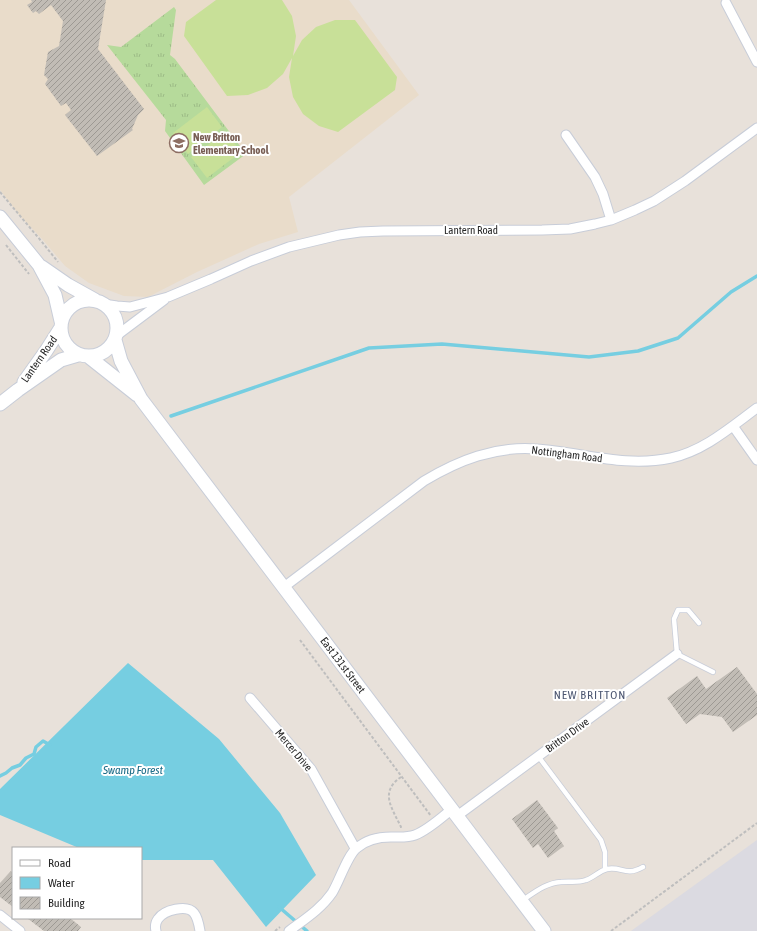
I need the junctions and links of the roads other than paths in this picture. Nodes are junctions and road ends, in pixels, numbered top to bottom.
1 (726, 3) dead end
2 (757, 62) edge
3 (757, 128) edge
4 (566, 135) dead end
5 (0, 217) edge
6 (611, 220) junction
7 (39, 265) junction
8 (168, 297) junction
9 (100, 302) junction
10 (61, 325) junction
11 (116, 338) junction
12 (83, 356) junction
13 (18, 390) junction
14 (141, 399) junction
15 (0, 404) edge
16 (757, 408) edge
17 (733, 426) junction
18 (757, 460) edge
19 (284, 587) junction
20 (699, 623) dead end
21 (677, 654) junction
22 (713, 672) dead end
23 (250, 698) dead end
24 (538, 756) junction
25 (455, 812) junction
26 (355, 848) junction
27 (643, 867) dead end
28 (605, 869) junction
29 (522, 901) junction
30 (0, 915) edge
31 (20, 931) edge
32 (156, 931) edge
33 (200, 931) edge
34 (289, 931) edge
35 (544, 931) edge

1 - 2 street
3 - 6 street, Lantern Road
4 - 6 street
5 - 7 street
6 - 8 street, Lantern Road
7 - 9 street
7 - 10 street
8 - 9 street, Lantern Road
8 - 11 street, Lantern Road
9 - 10 street
9 - 11 street
10 - 12 street
10 - 13 street, Lantern Road
11 - 12 street
11 - 14 street, East 131st Street
12 - 13 street, Lantern Road
12 - 14 street, East 131st Street
13 - 15 street, Lantern Road
14 - 19 street, East 131st Street
16 - 17 street, Nottingham Road
17 - 18 street
17 - 19 street, Nottingham Road
19 - 25 street, East 131st Street
20 - 21 lane
21 - 22 lane
21 - 24 street, Britton Drive
23 - 26 street, Mercer Drive
24 - 25 street, Britton Drive
24 - 28 lane
25 - 26 street, Britton Drive
25 - 29 street, East 131st Street
26 - 34 street
27 - 28 lane
28 - 29 lane
29 - 35 street, East 131st Street
30 - 31 street
32 - 33 street

